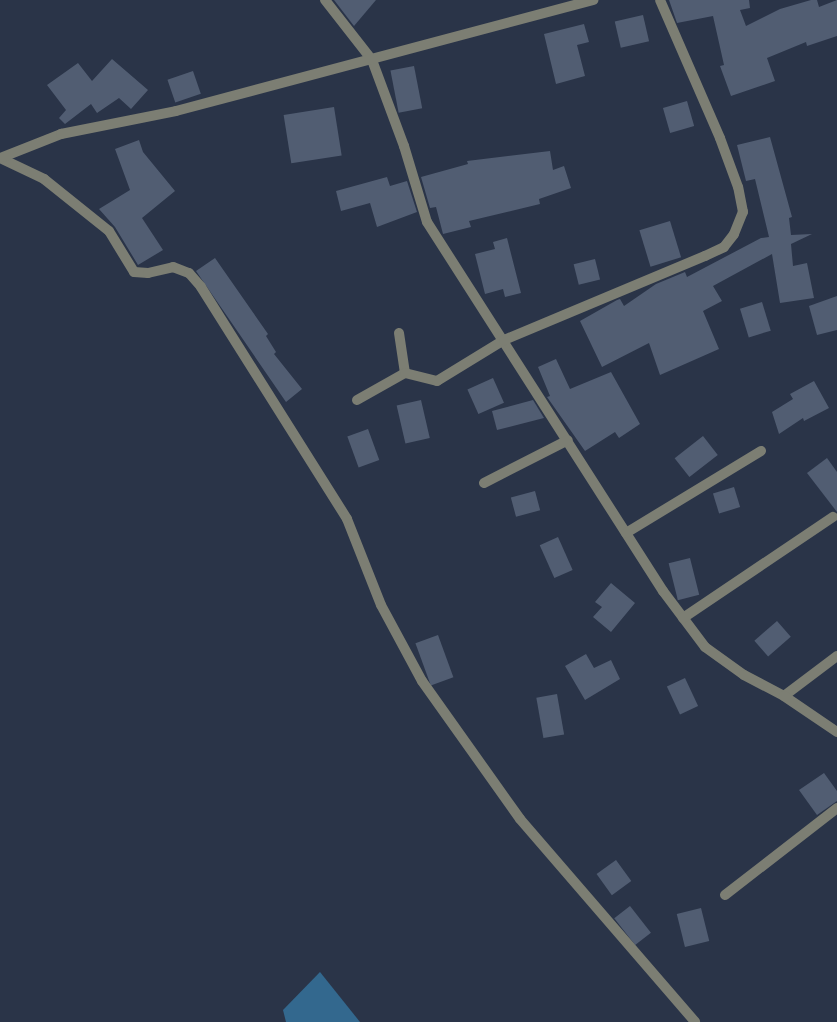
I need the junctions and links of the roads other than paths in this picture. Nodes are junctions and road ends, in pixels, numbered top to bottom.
1 (325, 0) edge
2 (594, 0) edge
3 (660, 0) edge
4 (372, 60) junction
5 (0, 158) edge
6 (399, 333) dead end
7 (504, 340) junction
8 (406, 373) junction
9 (357, 400) dead end
10 (568, 440) junction
11 (761, 451) dead end
12 (484, 483) dead end
13 (833, 517) dead end
14 (626, 533) junction
15 (684, 618) junction
16 (837, 656) edge
17 (784, 696) junction
18 (837, 732) edge
19 (837, 808) edge
20 (725, 895) dead end
21 (695, 1022) edge

1 - 4 street
2 - 4 street
3 - 7 street
4 - 5 street
4 - 7 street
5 - 21 street
6 - 8 street
7 - 8 street
7 - 10 street
8 - 9 street
10 - 12 street
10 - 14 street
11 - 14 street
13 - 15 street
14 - 15 street
15 - 17 street
16 - 17 street
17 - 18 street
19 - 20 street

